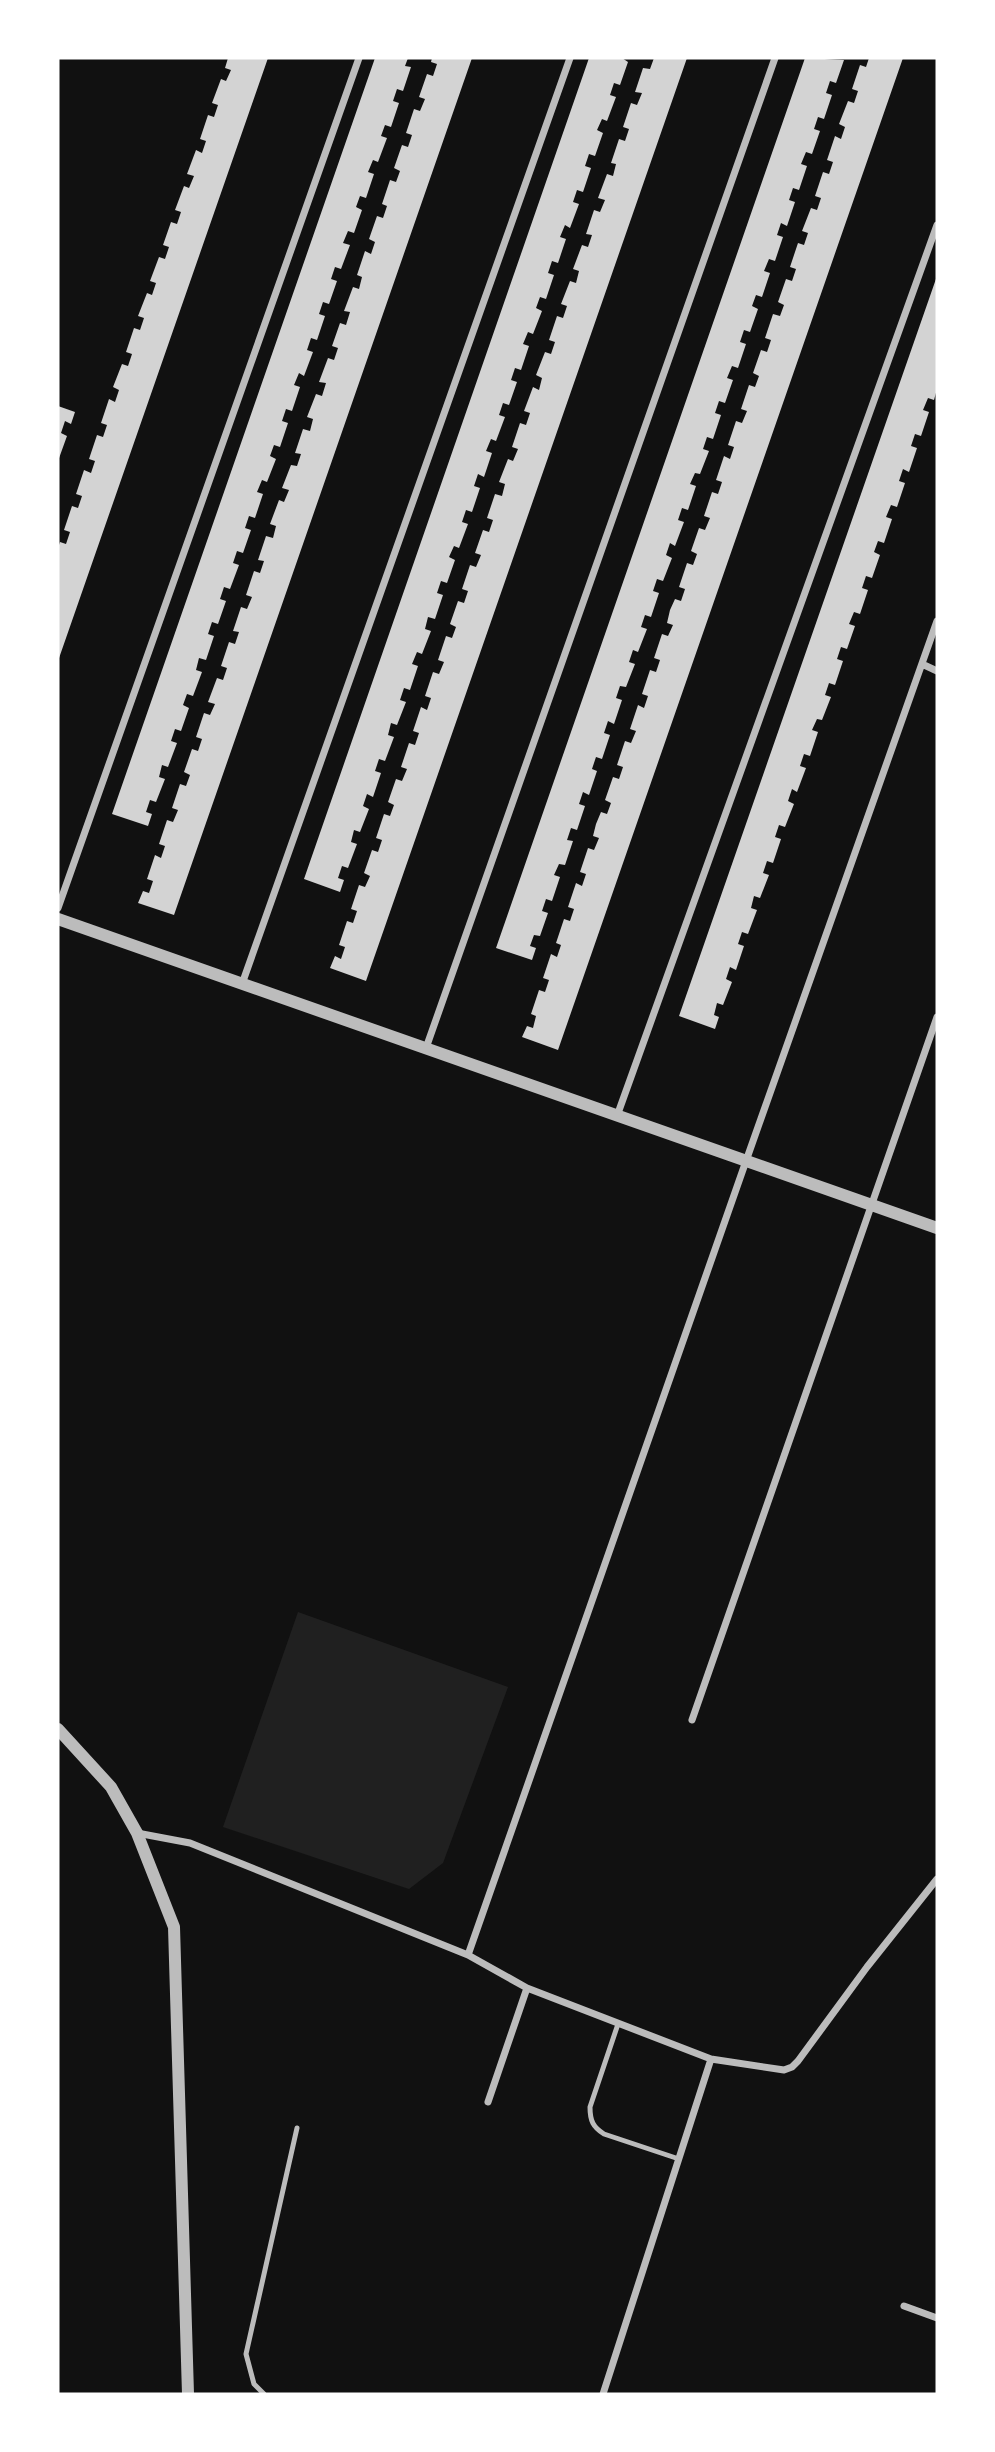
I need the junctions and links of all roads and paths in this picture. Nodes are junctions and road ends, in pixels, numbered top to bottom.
1 (359, 58) edge
2 (570, 58) edge
3 (775, 58) edge
4 (937, 225) edge
5 (937, 621) edge
6 (922, 664) junction
7 (937, 671) edge
8 (58, 908) edge
9 (58, 919) edge
10 (242, 984) junction
11 (937, 1017) edge
12 (426, 1048) junction
13 (617, 1116) junction
14 (746, 1161) junction
15 (873, 1206) junction
16 (937, 1228) edge
17 (692, 1720) dead end
18 (58, 1728) edge
19 (137, 1833) junction
20 (937, 1879) edge
21 (468, 1955) junction
22 (527, 1989) junction
23 (618, 2024) junction
24 (710, 2059) junction
25 (488, 2102) dead end
26 (297, 2128) dead end
27 (679, 2159) junction
28 (904, 2306) dead end
29 (937, 2318) edge
30 (188, 2394) edge
31 (264, 2394) edge
32 (603, 2394) edge

1 - 8 street
2 - 10 street
3 - 12 street
4 - 13 street
5 - 6 street
6 - 7 street
6 - 14 street
9 - 10 street
10 - 12 street
11 - 15 street
12 - 13 street
13 - 14 street
14 - 15 street
14 - 21 street
15 - 16 street
15 - 17 street
18 - 19 street
19 - 21 street
19 - 30 street
20 - 24 street
21 - 22 street
22 - 23 street
22 - 25 street
23 - 24 street
23 - 27 lane
24 - 27 street
26 - 31 lane
27 - 32 street
28 - 29 street

